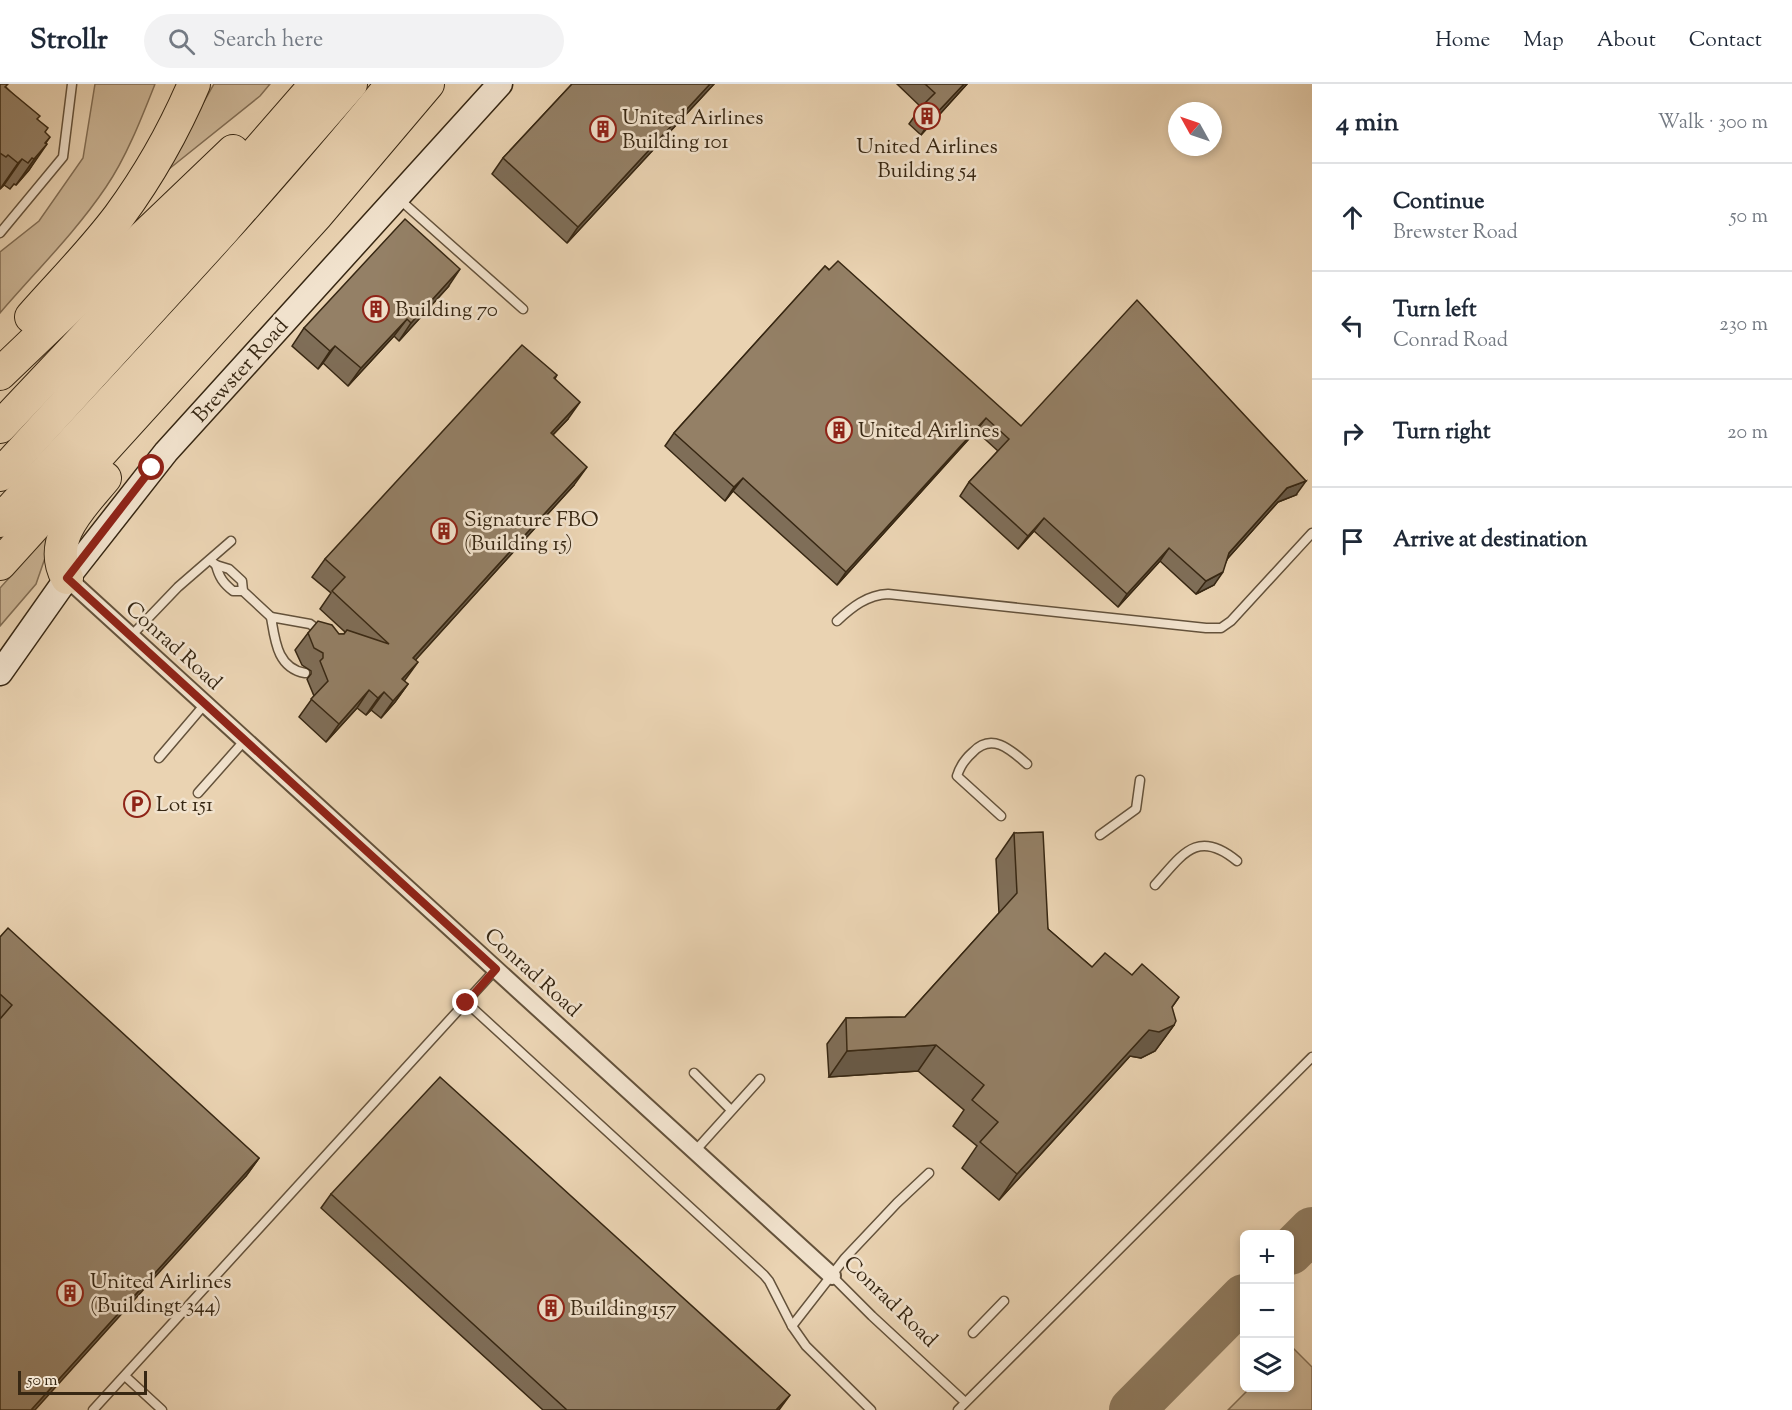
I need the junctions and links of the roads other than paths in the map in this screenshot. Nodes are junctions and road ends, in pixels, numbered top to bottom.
1 (72, 84) edge
2 (185, 84) edge
3 (195, 84) edge
4 (299, 84) edge
5 (316, 84) edge
6 (351, 84) edge
7 (392, 84) edge
8 (428, 84) edge
9 (500, 84) edge
10 (159, 156) junction
11 (397, 197) junction
12 (0, 234) edge
13 (233, 308) junction
14 (523, 309) dead end
15 (0, 351) edge
16 (0, 374) edge
17 (0, 427) edge
18 (0, 475) edge
19 (0, 521) edge
20 (1312, 533) edge
21 (231, 541) dead end
22 (213, 562) junction
23 (0, 564) edge
24 (67, 578) junction
25 (243, 591) junction
26 (271, 617) junction
27 (837, 621) dead end
28 (131, 636) junction
29 (324, 636) edge
30 (0, 673) edge
31 (305, 673) dead end
32 (205, 704) junction
33 (245, 740) junction
34 (159, 758) dead end
35 (1027, 764) dead end
36 (1140, 780) dead end
37 (198, 793) dead end
38 (1001, 816) dead end
39 (1100, 835) dead end
40 (1237, 861) dead end
41 (1155, 885) dead end
42 (496, 969) junction
43 (466, 1003) junction
44 (1312, 1057) edge
45 (694, 1073) dead end
46 (760, 1079) dead end
47 (731, 1110) junction
48 (695, 1151) junction
49 (929, 1173) dead end
50 (832, 1276) junction
51 (1004, 1301) dead end
52 (792, 1326) junction
53 (973, 1333) dead end
54 (124, 1376) junction
55 (965, 1402) junction
56 (93, 1410) edge
57 (162, 1410) edge
58 (871, 1410) edge
59 (958, 1410) edge

1 - 12 lane
2 - 10 highway
3 - 10 highway
4 - 16 highway
5 - 17 highway
6 - 18 highway
7 - 19 highway
8 - 13 highway
9 - 11 street, Brewster Road
10 - 15 highway
11 - 14 lane
11 - 24 street, Brewster Road
13 - 23 highway
13 - 24 highway
20 - 27 lane
21 - 22 lane
22 - 25 lane
22 - 25 lane
22 - 28 lane
24 - 28 street, Conrad Road
24 - 30 street, Brewster Road
25 - 26 lane
26 - 29 lane
26 - 31 lane
28 - 32 street, Conrad Road
32 - 33 street, Conrad Road
32 - 34 lane
33 - 37 lane
33 - 42 street, Conrad Road
35 - 38 lane
36 - 39 lane
40 - 41 lane
42 - 43 lane
42 - 48 street, Conrad Road
43 - 52 lane
43 - 54 lane
44 - 55 lane
45 - 47 lane
46 - 47 lane
47 - 48 lane
48 - 50 street, Conrad Road
49 - 50 lane
50 - 52 lane
50 - 55 lane, Conrad Road
51 - 53 lane
52 - 58 lane
54 - 56 lane
54 - 57 lane
55 - 59 lane

